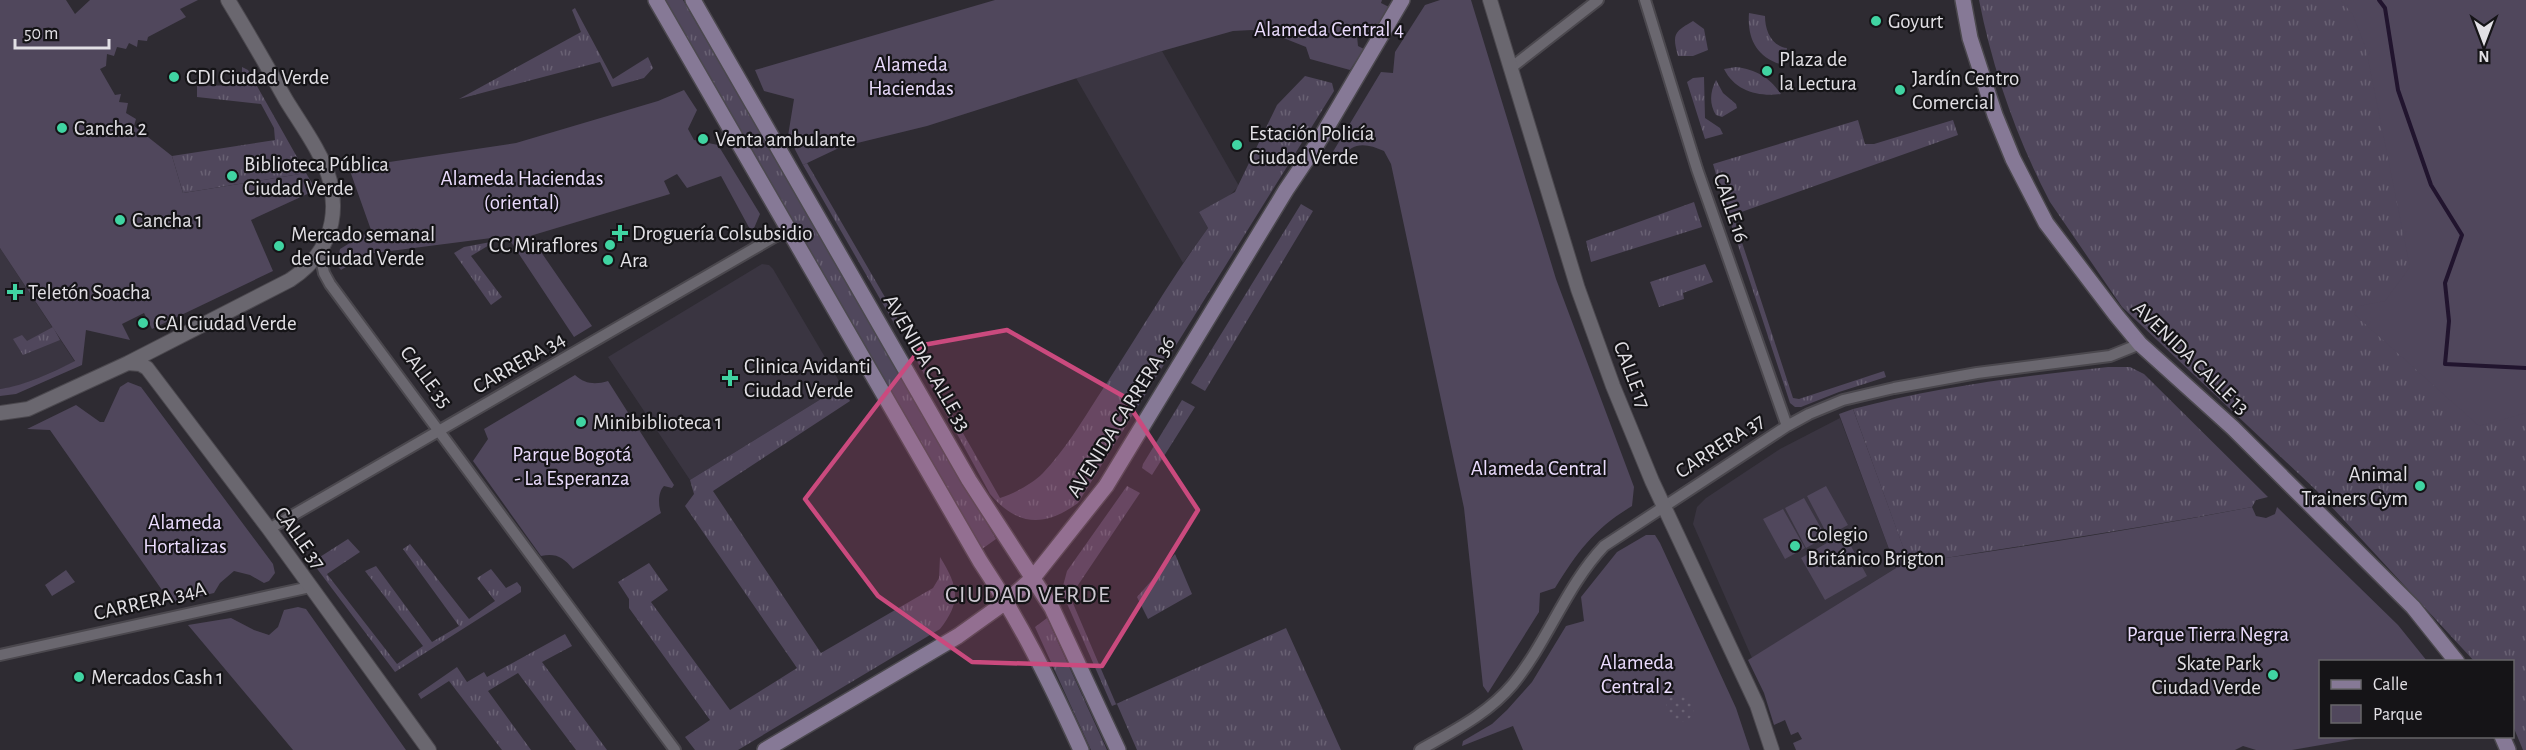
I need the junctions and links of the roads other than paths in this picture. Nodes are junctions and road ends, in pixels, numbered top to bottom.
1 (228, 0) edge
2 (656, 0) edge
3 (693, 0) edge
4 (1402, 0) edge
5 (1491, 0) edge
6 (1598, 0) edge
7 (1646, 0) edge
8 (1963, 0) edge
9 (1512, 67) junction
10 (788, 229) junction
11 (320, 254) junction
12 (2140, 344) junction
13 (128, 363) junction
14 (0, 413) edge
15 (1787, 426) junction
16 (441, 431) junction
17 (1664, 507) junction
18 (269, 529) junction
19 (1032, 579) junction
20 (310, 587) junction
21 (1007, 601) junction
22 (0, 655) edge
23 (2455, 660) edge
24 (429, 750) edge
25 (675, 750) edge
26 (765, 750) edge
27 (1081, 750) edge
28 (1118, 750) edge
29 (1420, 750) edge
30 (1772, 750) edge

1 - 11 street
2 - 10 main road
3 - 19 main road, AVENIDA CALLE 33
4 - 19 main road, AVENIDA CARRERA 36
5 - 9 street, CALLE 17
6 - 9 street
7 - 15 street, CALLE 16
8 - 12 main road, AVENIDA CALLE 13
9 - 17 street, CALLE 17
10 - 16 street, CARRERA 34
10 - 21 main road
11 - 13 street
11 - 16 street, CALLE 35
12 - 15 street, CARRERA 37
12 - 23 main road, AVENIDA CALLE 13
13 - 14 street
13 - 18 street, CALLE 37
15 - 17 street, CARRERA 37
16 - 18 street, CARRERA 34
16 - 25 street, CALLE 35
17 - 29 street, CARRERA 37
17 - 30 street, CALLE 17
18 - 20 street, CALLE 37
19 - 21 main road, AVENIDA CARRERA 36
19 - 28 main road, AVENIDA CALLE 33
20 - 22 street, CARRERA 34A
20 - 24 street, CALLE 37
21 - 26 main road, AVENIDA CARRERA 36
21 - 27 main road

